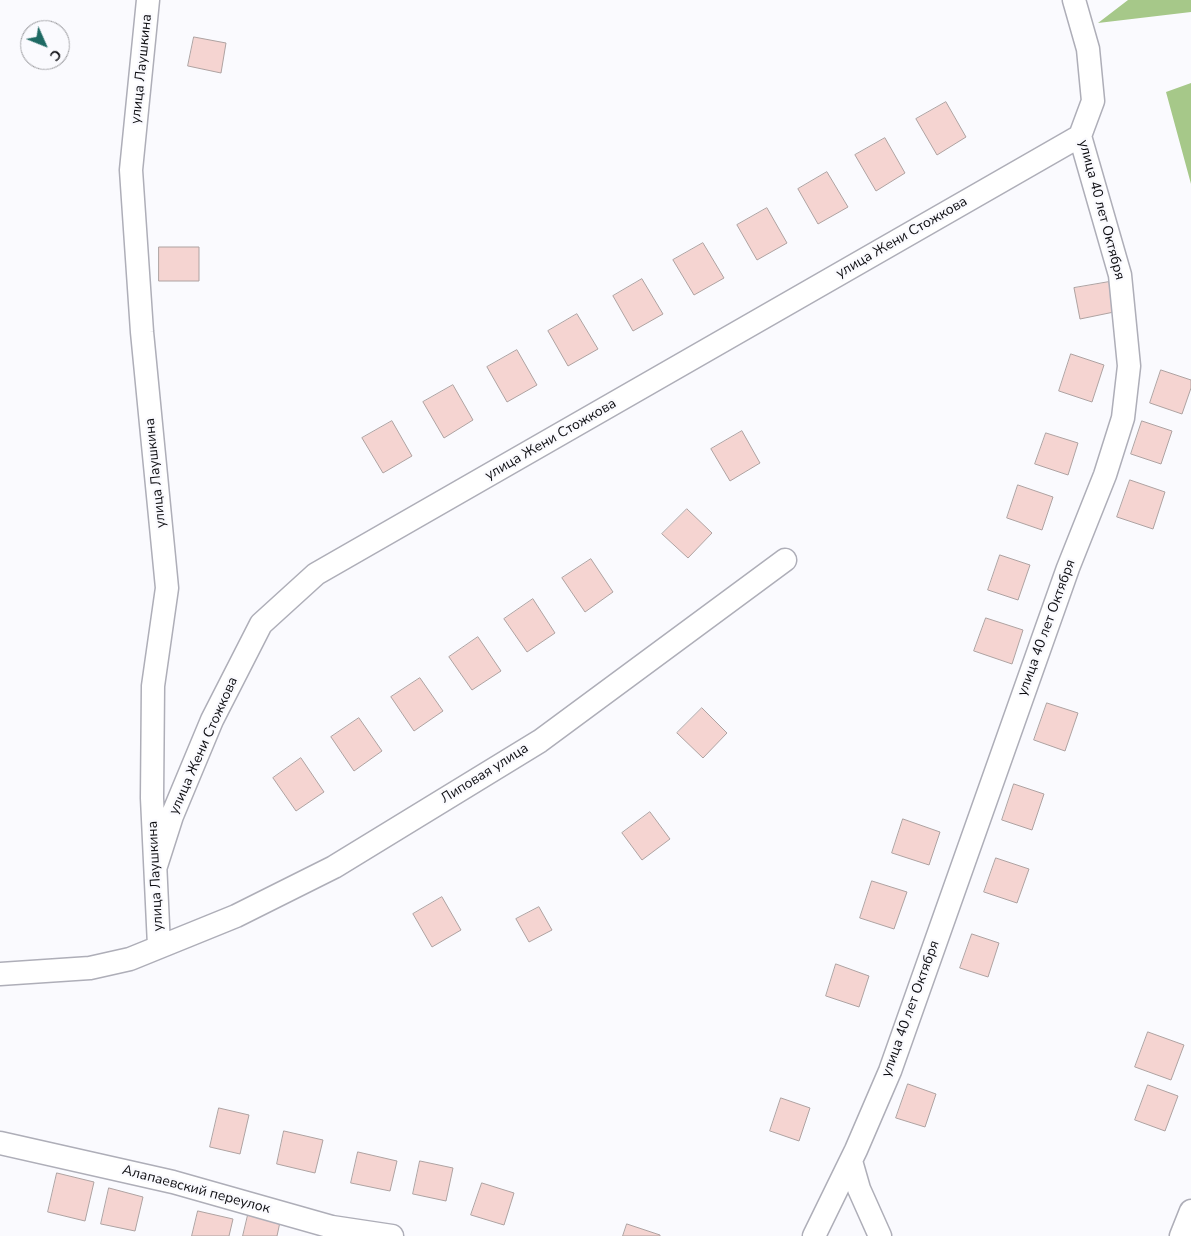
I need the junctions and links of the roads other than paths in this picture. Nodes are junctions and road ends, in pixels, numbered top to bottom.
1 (148, 0) edge
2 (1074, 0) edge
3 (1080, 136) junction
4 (785, 560) dead end
5 (156, 866) junction
6 (159, 946) junction
7 (0, 974) edge
8 (0, 1143) edge
9 (851, 1161) junction
10 (1191, 1211) edge
11 (392, 1236) edge
12 (814, 1236) edge
13 (880, 1236) edge
14 (1181, 1236) edge

1 - 5 street, улица Лаушкина
2 - 3 street, улица 40 лет Октября
3 - 5 street, улица Жени Стожкова
3 - 9 street, улица 40 лет Октября
4 - 6 street, Липовая улица
5 - 6 street, улица Лаушкина
6 - 7 street, Липовая улица
8 - 11 street, Алапаевский переулок
9 - 12 street, улица 40 лет Октября
9 - 13 street
10 - 14 street

